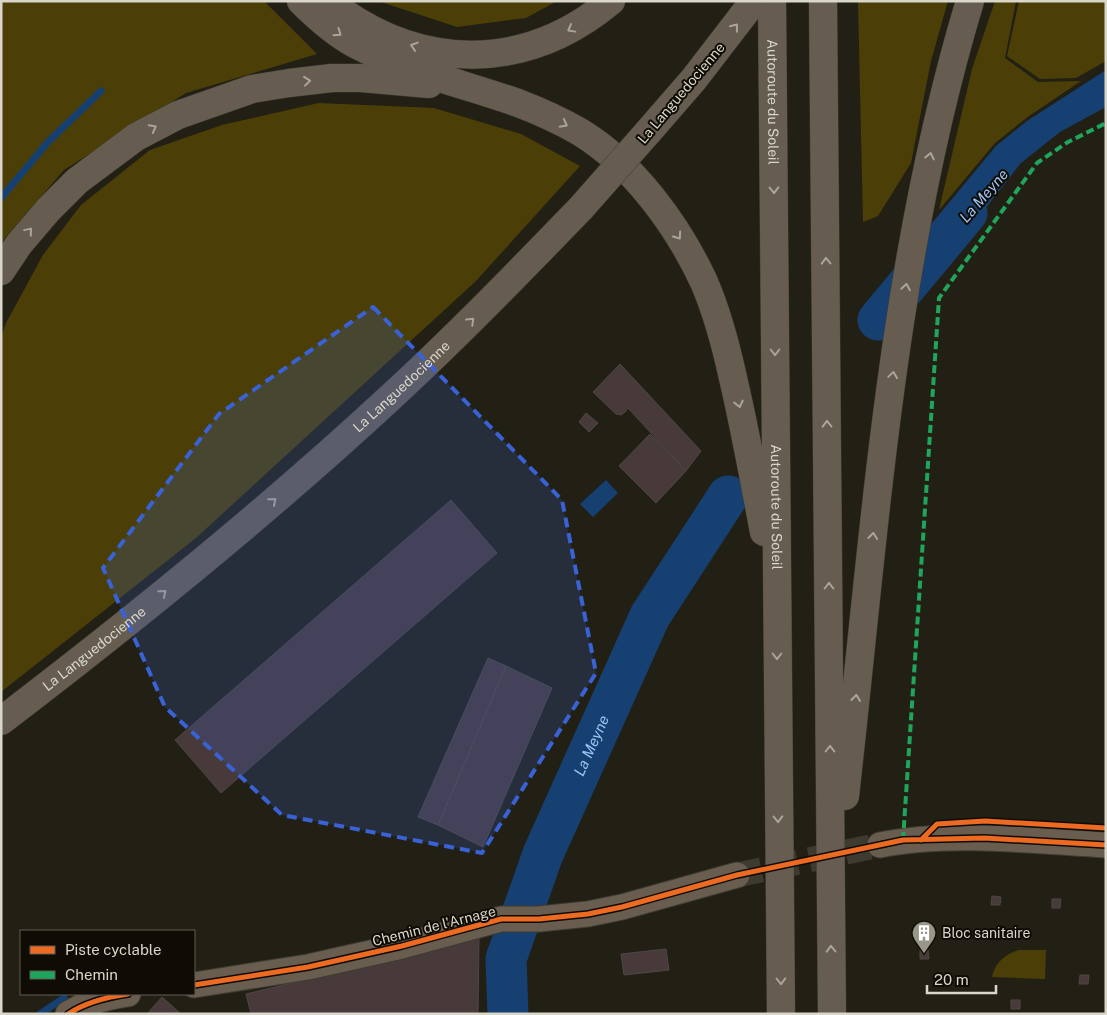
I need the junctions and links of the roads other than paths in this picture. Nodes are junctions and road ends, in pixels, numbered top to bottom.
1 (301, 1) edge
2 (328, 1) edge
3 (611, 1) edge
4 (754, 1) edge
5 (772, 1) edge
6 (823, 1) edge
7 (970, 1) edge
8 (475, 89) junction
9 (1, 271) edge
10 (777, 607) junction
11 (1, 721) edge
12 (880, 845) tunnel mouth
13 (1106, 845) edge
14 (738, 875) tunnel mouth
15 (831, 920) junction
16 (195, 985) edge
17 (123, 995) edge
18 (68, 1014) edge
19 (781, 1014) edge
20 (832, 1014) edge

1 -> 8 highway
3 -> 2 highway
11 -> 4 highway, La Languedocienne, bridge
5 -> 10 highway, Autoroute du Soleil
15 -> 6 highway
15 -> 7 highway
9 -> 8 highway
8 -> 10 highway
10 -> 19 highway, Autoroute du Soleil
12 - 13 street
14 - 16 street, Chemin de l'Arnage
20 -> 15 highway
17 - 18 street

